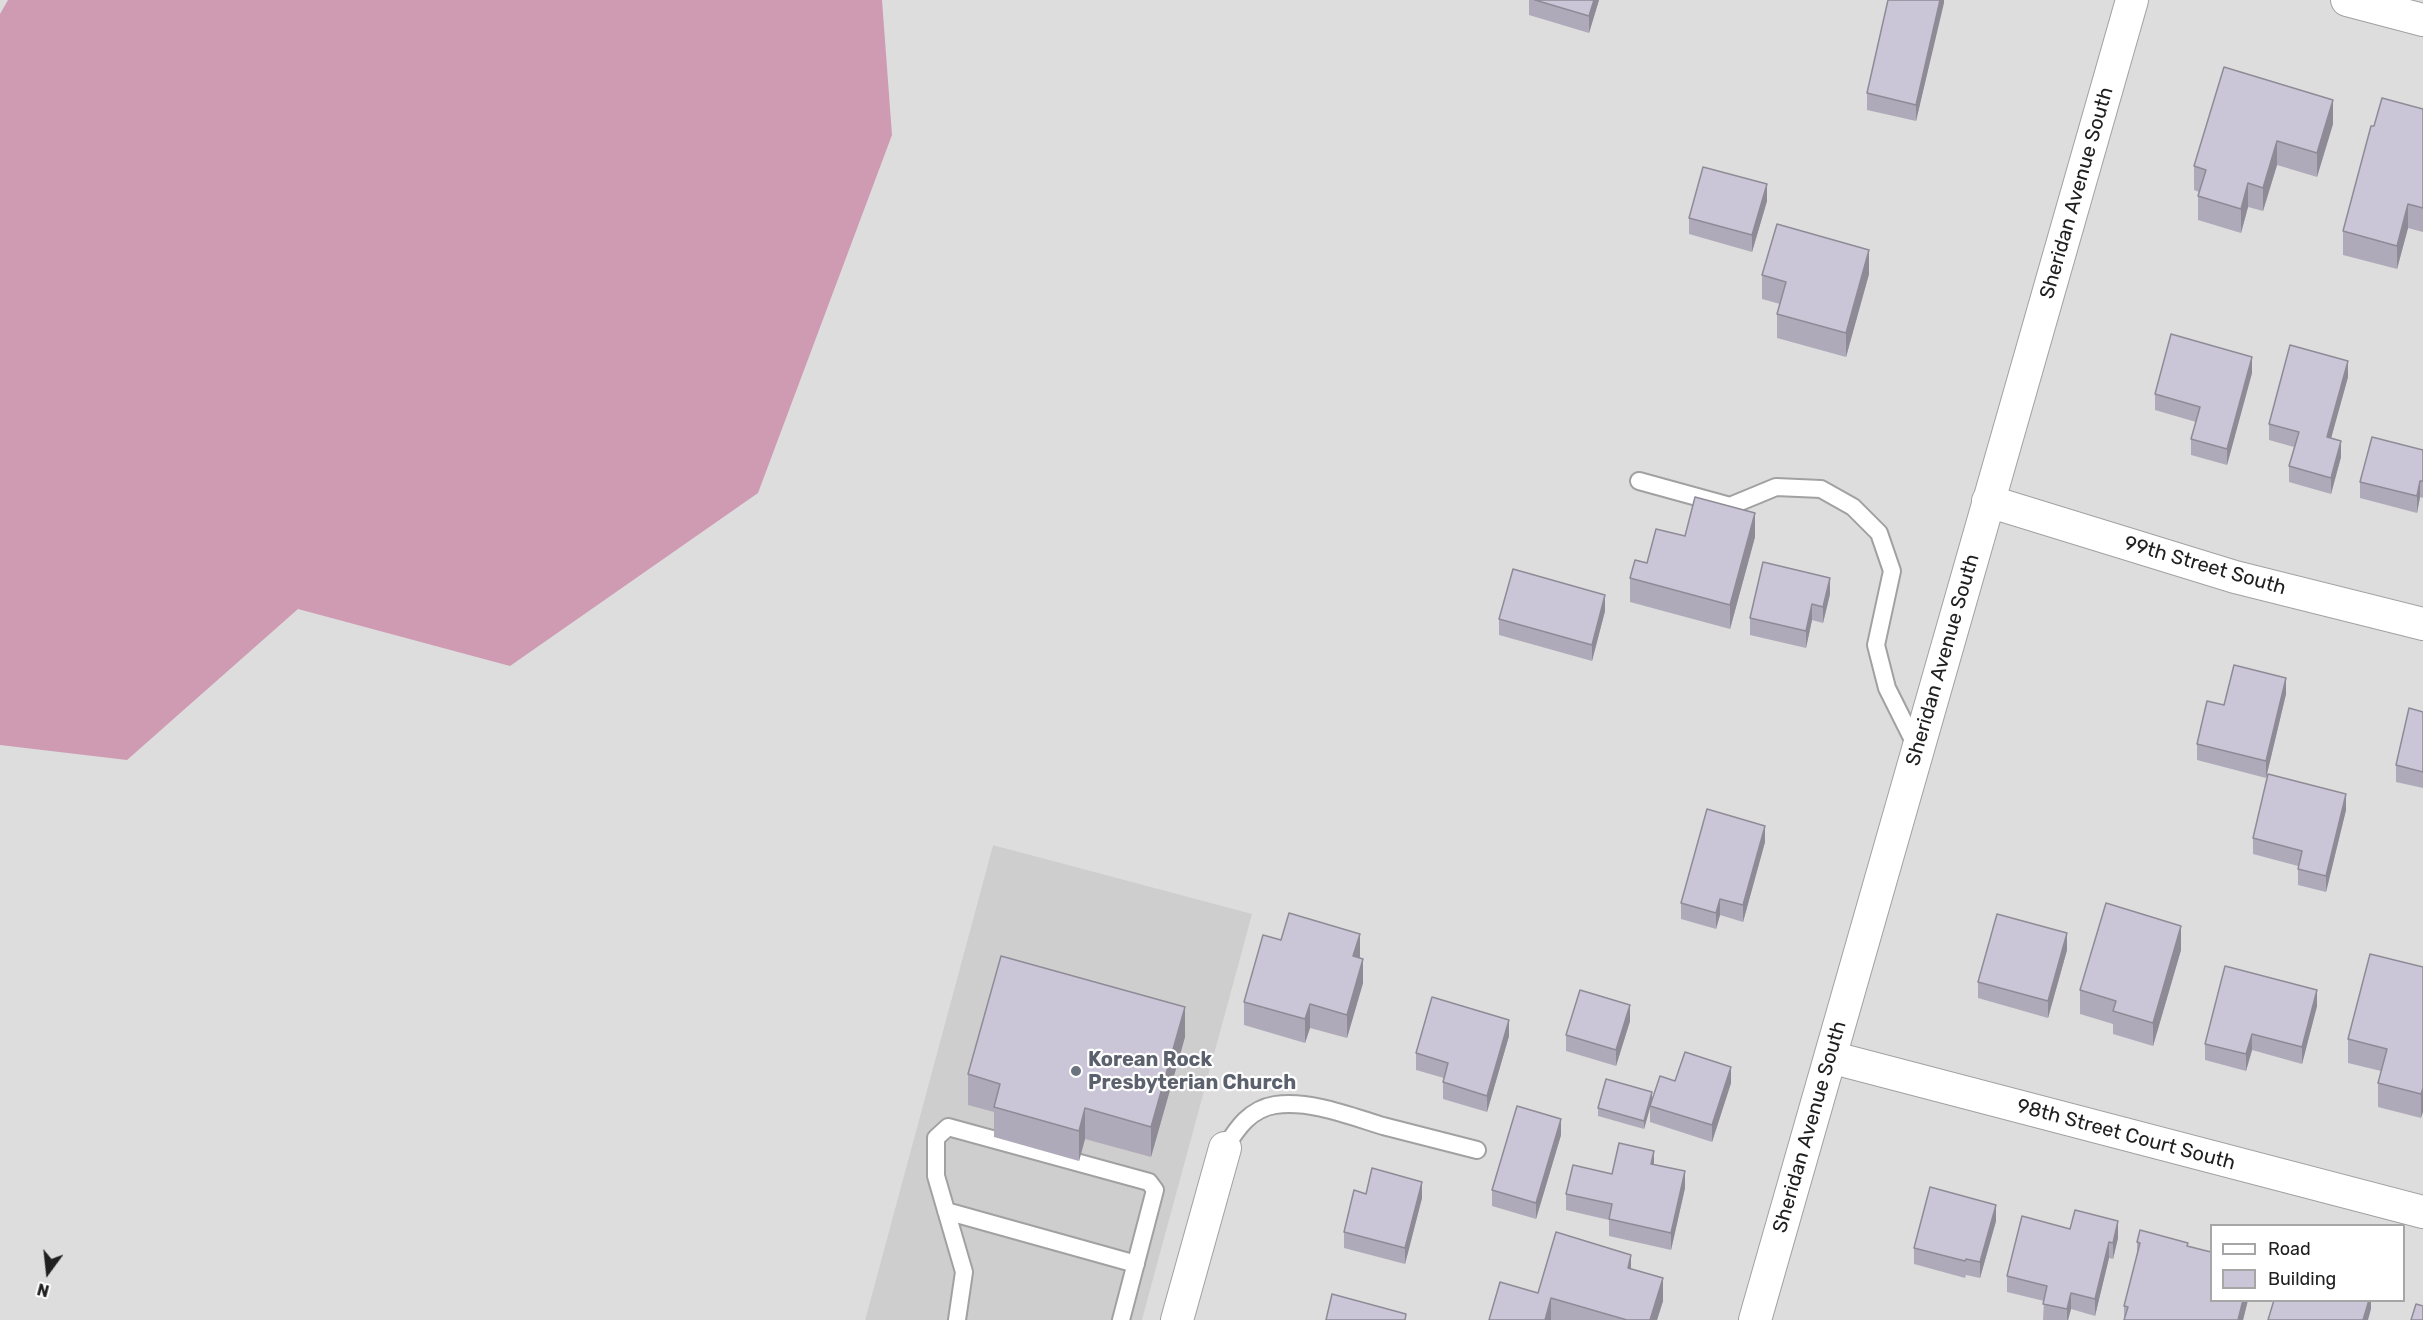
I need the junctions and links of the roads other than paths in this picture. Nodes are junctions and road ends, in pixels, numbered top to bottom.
1 (2132, 0) edge
2 (2347, 0) edge
3 (2423, 20) edge
4 (1639, 481) dead end
5 (1988, 501) junction
6 (2423, 624) edge
7 (1917, 749) junction
8 (1830, 1057) junction
9 (1225, 1148) joint
10 (1477, 1150) dead end
11 (946, 1211) junction
12 (2423, 1212) edge
13 (1136, 1264) junction
14 (957, 1320) edge
15 (1120, 1320) edge
16 (1177, 1320) edge
17 (1755, 1320) edge

1 - 5 street, Sheridan Avenue South
2 - 3 street
4 - 7 lane
5 - 6 street, 99th Street South
5 - 7 street, Sheridan Avenue South
7 - 8 street, Sheridan Avenue South
8 - 12 street, 98th Street Court South
8 - 17 street, Sheridan Avenue South
9 - 10 lane
9 - 16 street
11 - 13 lane
11 - 13 lane
11 - 14 lane
13 - 15 lane

